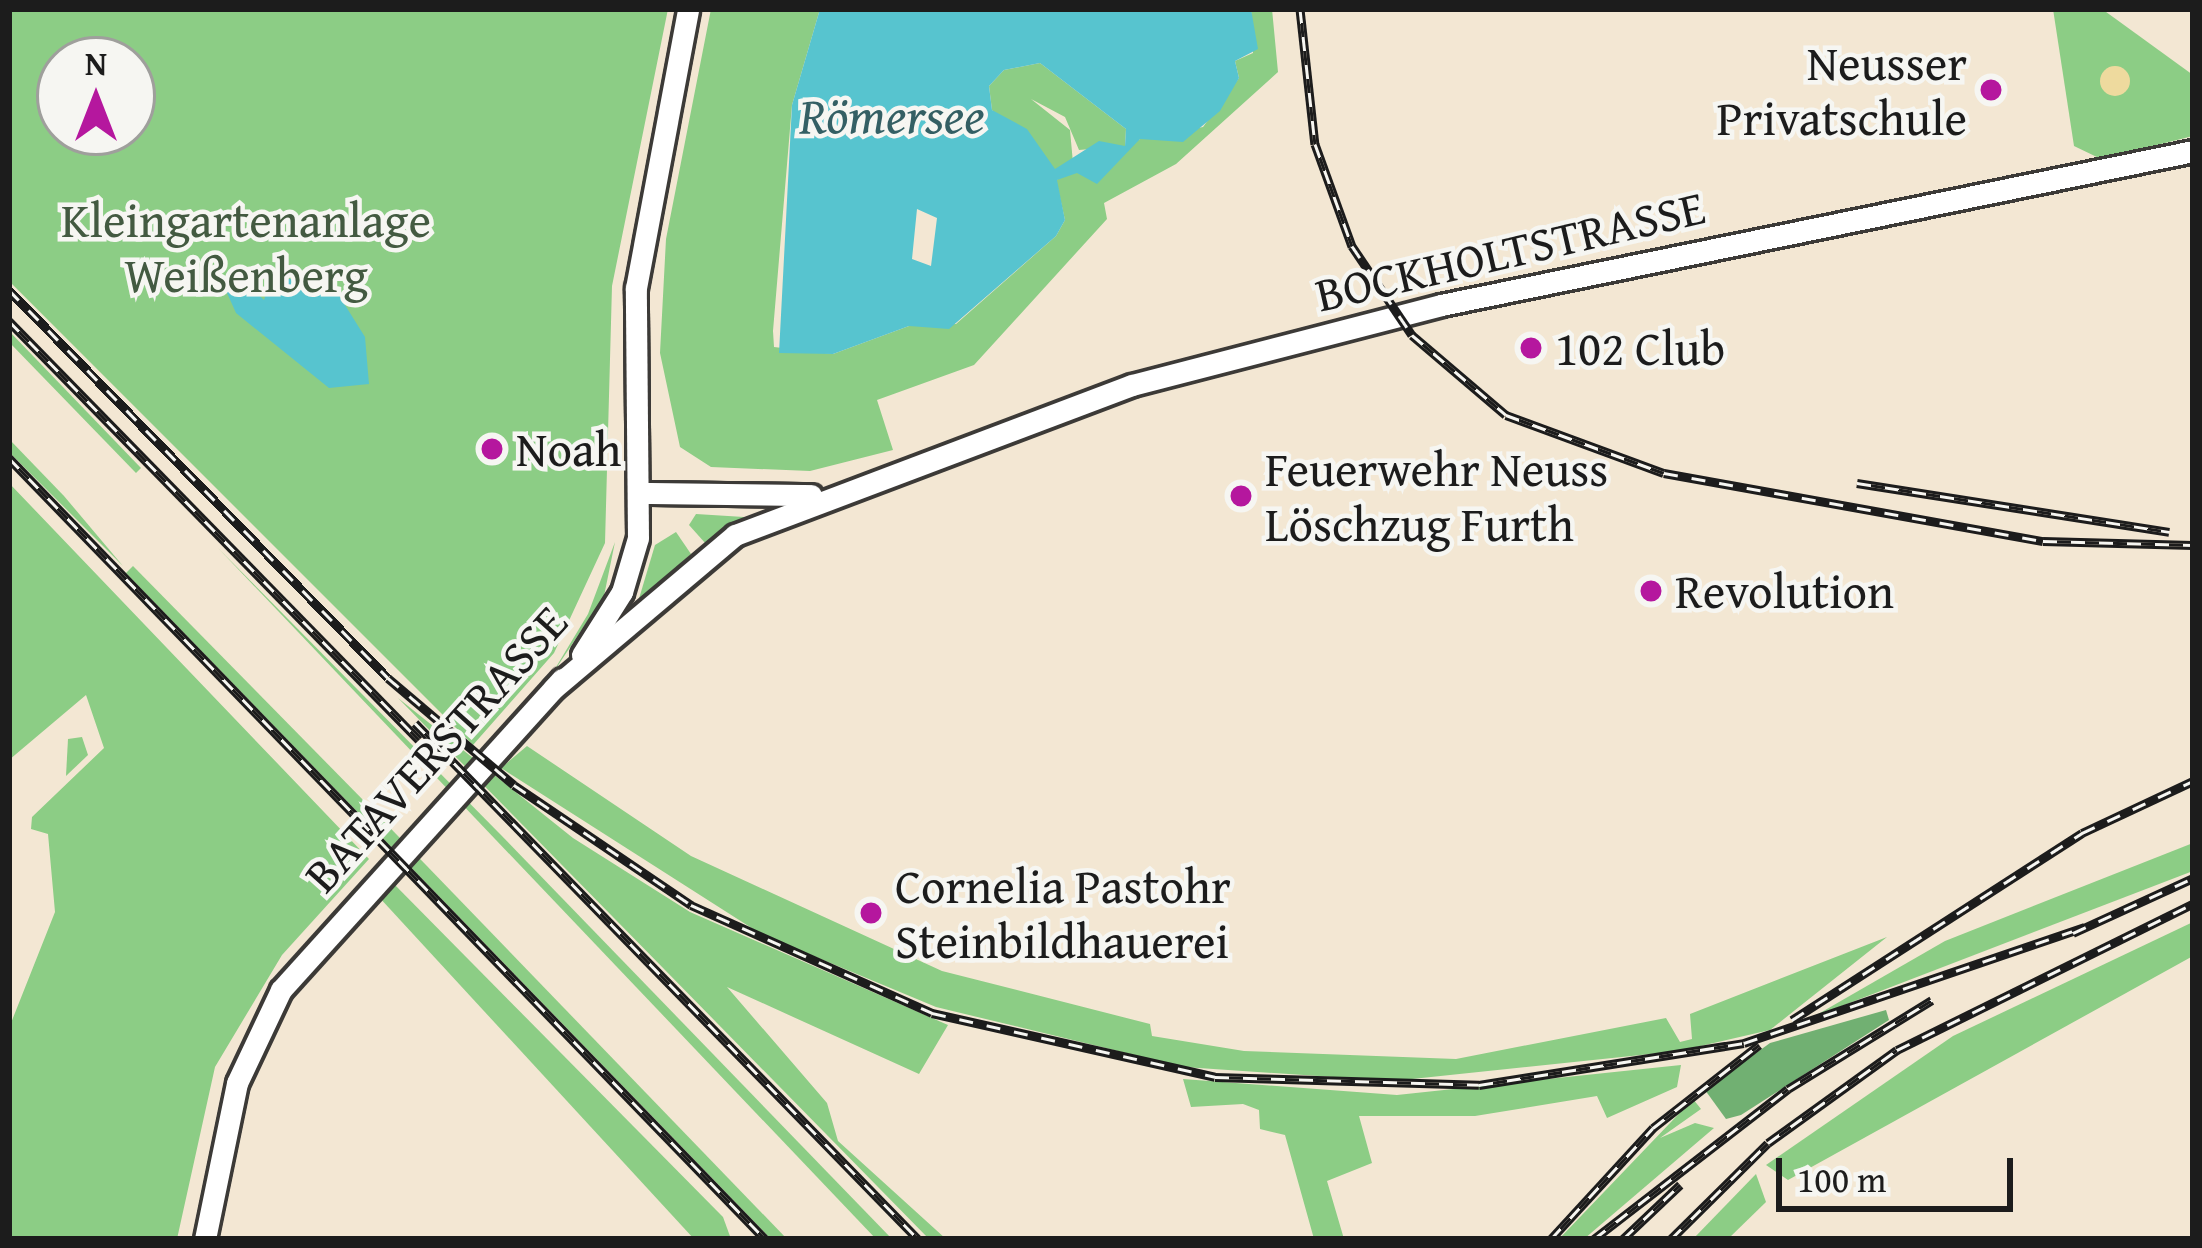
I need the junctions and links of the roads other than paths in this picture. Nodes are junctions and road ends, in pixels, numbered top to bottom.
1 (688, 9) edge
2 (2193, 151) edge
3 (859, 484) junction
4 (642, 493) junction
5 (554, 688) junction
6 (205, 1239) edge

1 - 4 street, BATAVERSTRASSE
2 - 3 street, BOCKHOLTSTRASSE
3 - 4 street, BOCKHOLTSTRASSE
3 - 5 street, BOCKHOLTSTRASSE
4 - 5 street, BATAVERSTRASSE
5 - 6 street, BATAVERSTRASSE

